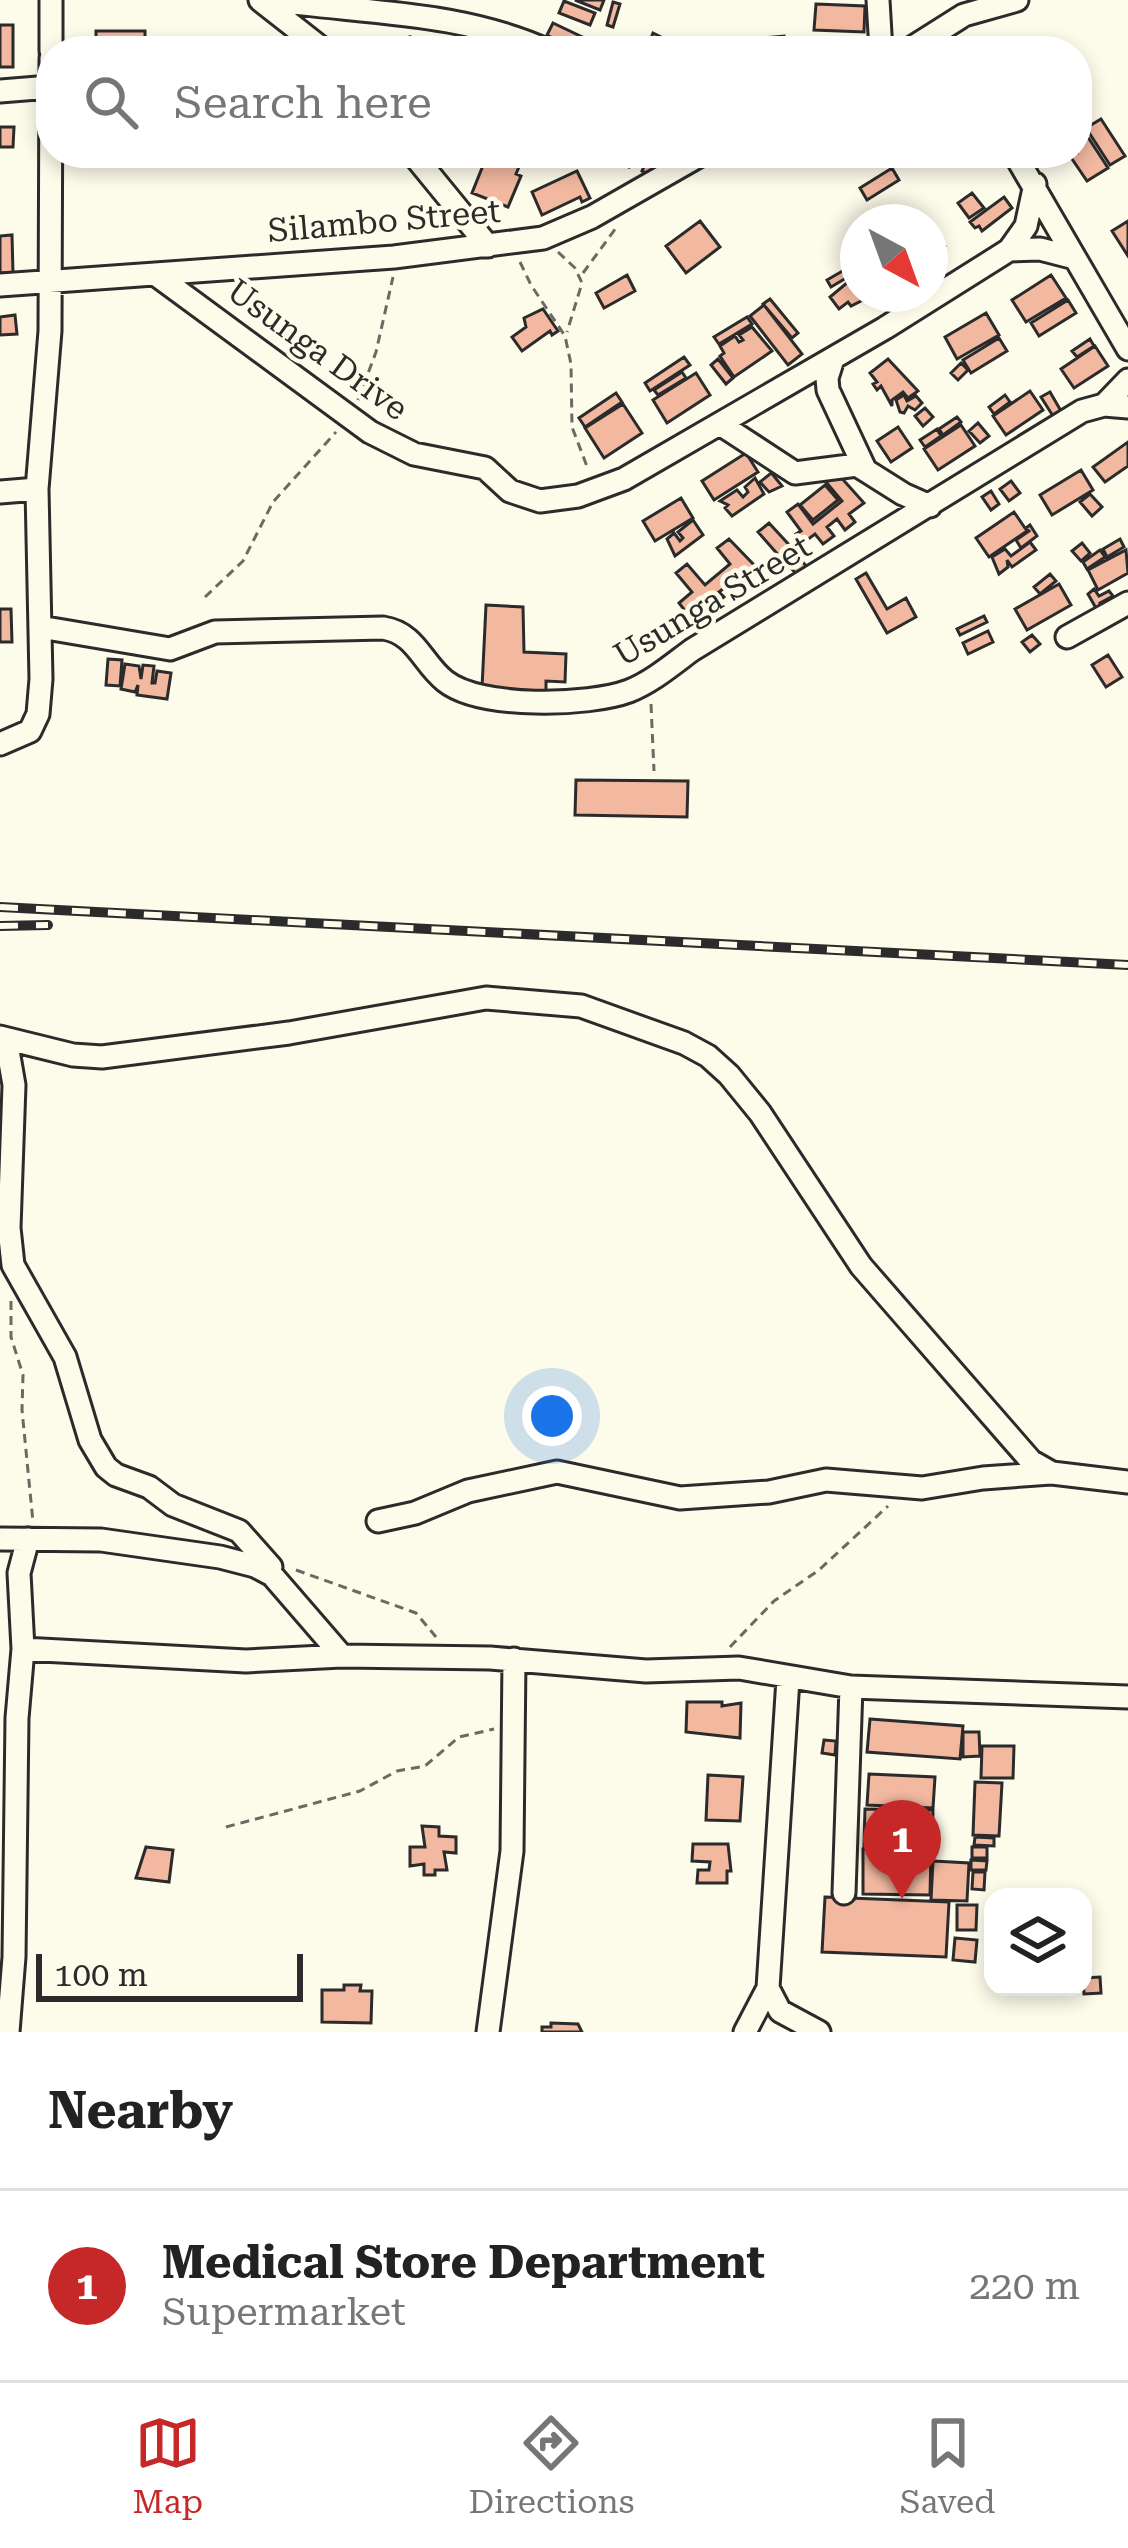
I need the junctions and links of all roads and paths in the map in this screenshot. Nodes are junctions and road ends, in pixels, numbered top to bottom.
1 (51, 0) edge
2 (259, 0) edge
3 (270, 0) edge
4 (878, 0) edge
5 (1017, 0) edge
6 (389, 7) edge
7 (51, 36) edge
8 (306, 36) edge
9 (511, 36) edge
10 (880, 36) edge
11 (944, 36) edge
12 (36, 88) edge
13 (0, 91) edge
14 (50, 168) edge
15 (424, 168) edge
16 (678, 168) edge
17 (1024, 168) edge
18 (1035, 184) junction
19 (619, 224) dead end
20 (543, 238) junction
21 (517, 242) junction
22 (488, 246) junction
23 (1009, 250) junction
24 (394, 257) junction
25 (1072, 257) junction
26 (155, 274) junction
27 (580, 275) junction
28 (49, 282) junction
29 (0, 285) edge
30 (565, 336) junction
31 (1128, 349) edge
32 (833, 359) junction
33 (1128, 380) edge
34 (1103, 405) junction
35 (1128, 407) edge
36 (347, 418) junction
37 (719, 424) junction
38 (864, 467) junction
39 (38, 489) junction
40 (600, 490) junction
41 (0, 492) edge
42 (930, 506) junction
43 (205, 596) dead end
44 (1128, 603) edge
45 (40, 627) junction
46 (1067, 638) dead end
47 (652, 678) junction
48 (0, 744) edge
49 (655, 771) dead end
50 (3, 1038) edge
51 (17, 1276) junction
52 (1045, 1470) junction
53 (1128, 1482) edge
54 (914, 1487) junction
55 (378, 1521) dead end
56 (30, 1539) junction
57 (0, 1542) edge
58 (271, 1567) joint
59 (19, 1573) junction
60 (444, 1642) dead end
61 (23, 1648) junction
62 (342, 1656) junction
63 (514, 1659) junction
64 (714, 1666) junction
65 (788, 1678) junction
66 (850, 1687) junction
67 (1128, 1697) edge
68 (512, 1720) junction
69 (226, 1827) dead end
70 (844, 1893) dead end
71 (769, 1988) junction
72 (8, 2032) edge
73 (488, 2032) edge
74 (745, 2032) edge
75 (819, 2032) edge

1 - 7 street
2 - 8 street
3 - 6 street
4 - 10 street
5 - 11 street
6 - 9 street
12 - 13 street
14 - 28 street
15 - 22 street
16 - 20 street, Silambo Street
17 - 18 street
18 - 23 street
18 - 25 street
19 - 27 path
20 - 21 street, Silambo Street
20 - 27 path
21 - 22 street, Silambo Street
21 - 30 path
22 - 24 street, Silambo Street
23 - 25 street
23 - 32 street, Usunga Drive
24 - 26 street, Silambo Street
24 - 36 path
25 - 31 street
26 - 28 street, Silambo Street
26 - 36 street, Usunga Drive
27 - 30 path
28 - 29 street, Silambo Street
28 - 39 street
30 - 40 path
32 - 37 street, Usunga Drive
32 - 38 street
33 - 34 street
34 - 35 street
34 - 42 street, Usunga Street
36 - 40 street, Usunga Drive
36 - 43 path
37 - 38 street
37 - 40 street, Usunga Drive
38 - 42 street
39 - 41 street
39 - 45 street
42 - 47 street, Usunga Street
44 - 46 street
45 - 47 street, Usunga Street
45 - 48 street
47 - 49 path
50 - 51 street
50 - 52 street
51 - 56 path
51 - 58 street
52 - 53 street
52 - 54 street
54 - 55 street
54 - 64 path
56 - 57 street
56 - 59 street
56 - 62 street
57 - 59 street
58 - 60 path
59 - 61 street
61 - 62 street
61 - 72 street
62 - 63 street
63 - 64 street
63 - 68 street
64 - 65 street
65 - 66 street
65 - 71 street
66 - 67 street
66 - 70 street
68 - 69 path
68 - 73 street
71 - 74 street
71 - 75 street

